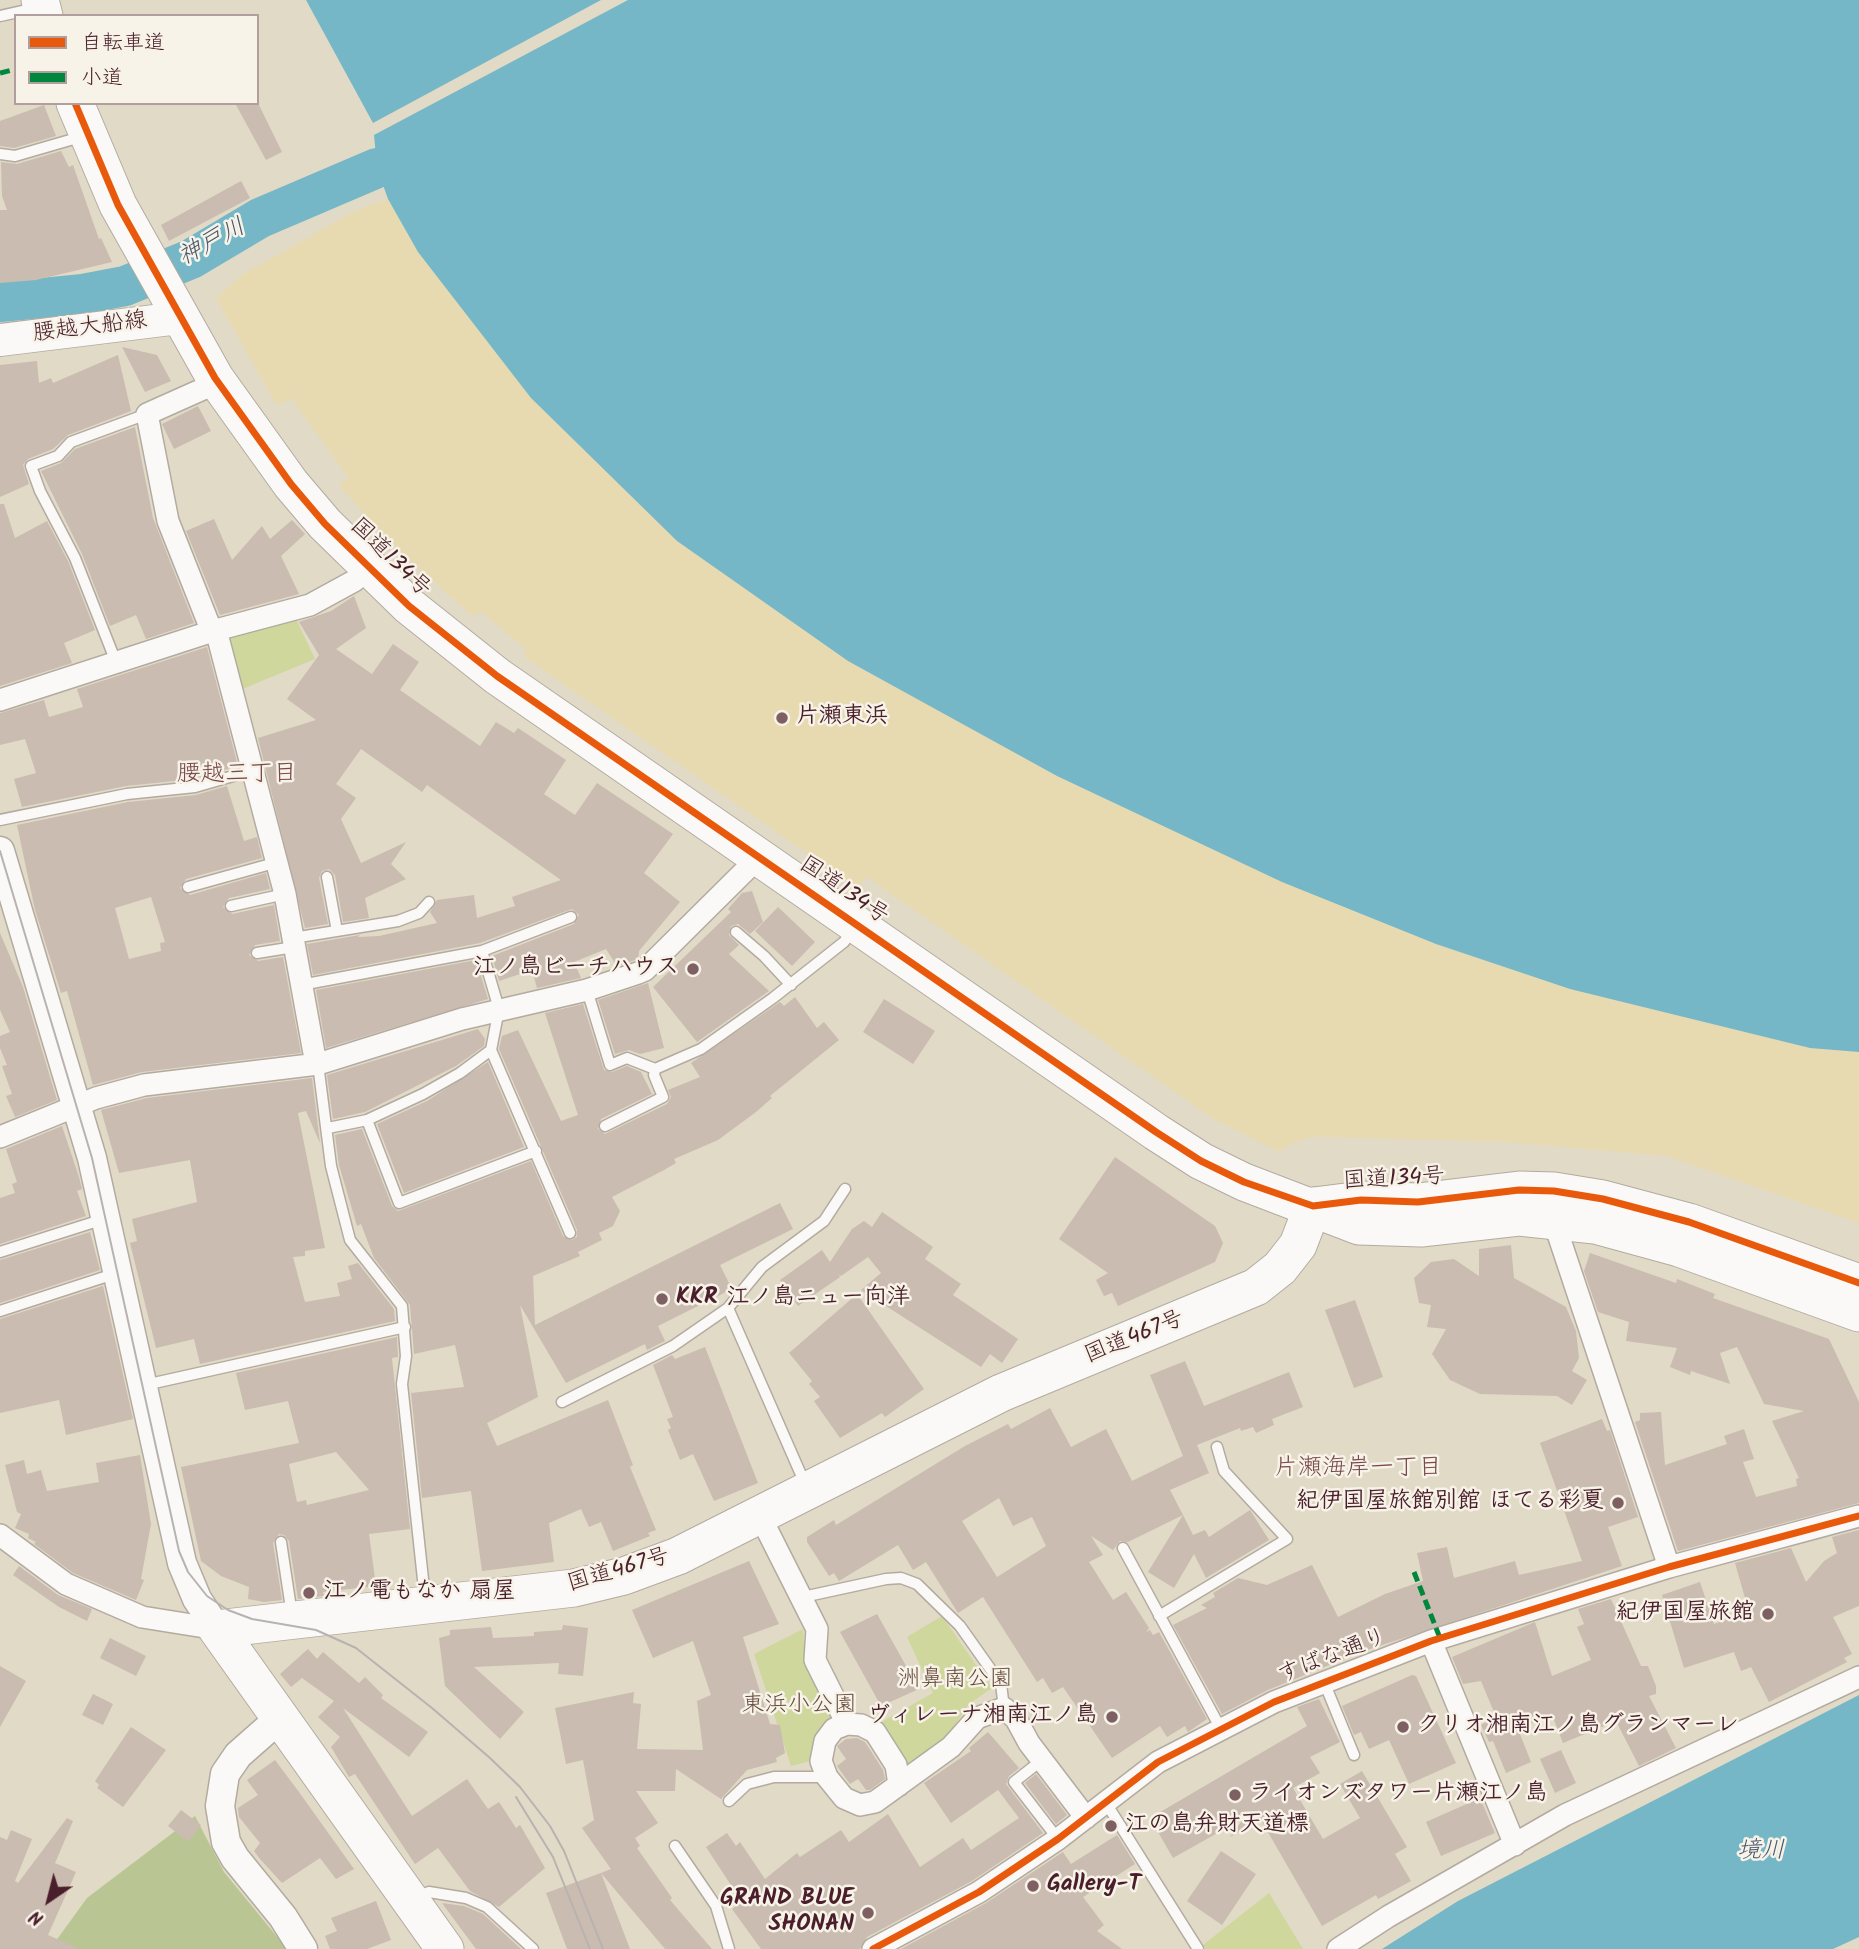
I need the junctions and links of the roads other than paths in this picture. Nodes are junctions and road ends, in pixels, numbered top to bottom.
1 (42, 7) edge
2 (0, 16) edge
3 (81, 119) edge
4 (0, 154) edge
5 (175, 310) junction
6 (0, 340) edge
7 (215, 378) junction
8 (147, 414) junction
9 (370, 568) junction
10 (214, 631) junction
11 (116, 662) junction
12 (0, 700) edge
13 (254, 770) junction
14 (0, 820) edge
15 (0, 851) edge
16 (759, 857) junction
17 (278, 862) junction
18 (327, 877) dead end
19 (188, 887) dead end
20 (285, 894) junction
21 (429, 902) dead end
22 (232, 906) dead end
23 (571, 917) dead end
24 (857, 925) junction
25 (337, 931) junction
26 (736, 932) dead end
27 (294, 942) junction
28 (482, 951) junction
29 (257, 953) dead end
30 (301, 985) junction
31 (791, 985) junction
32 (587, 989) junction
33 (499, 1009) junction
34 (491, 1050) junction
35 (317, 1064) junction
36 (655, 1069) junction
37 (78, 1104) junction
38 (367, 1120) junction
39 (605, 1126) dead end
40 (328, 1128) junction
41 (0, 1137) edge
42 (536, 1151) junction
43 (845, 1189) dead end
44 (1313, 1206) junction
45 (106, 1218) junction
46 (1553, 1220) junction
47 (569, 1233) dead end
48 (0, 1252) edge
49 (118, 1273) junction
50 (1859, 1283) edge
51 (728, 1308) junction
52 (0, 1311) edge
53 (1859, 1313) edge
54 (405, 1326) junction
55 (142, 1385) junction
56 (562, 1402) dead end
57 (1217, 1447) dead end
58 (809, 1491) junction
59 (760, 1516) junction
60 (1859, 1516) edge
61 (0, 1535) edge
62 (281, 1542) dead end
63 (1123, 1548) dead end
64 (1670, 1567) junction
65 (803, 1597) junction
66 (427, 1606) junction
67 (1159, 1616) junction
68 (292, 1621) junction
69 (217, 1629) junction
70 (1431, 1640) junction
71 (1859, 1677) edge
72 (1324, 1682) junction
73 (1004, 1708) junction
74 (280, 1718) junction
75 (847, 1724) junction
76 (1221, 1729) junction
77 (1354, 1755) dead end
78 (1042, 1760) junction
79 (827, 1777) junction
80 (899, 1785) junction
81 (729, 1801) dead end
82 (1106, 1803) junction
83 (1086, 1818) junction
84 (1058, 1839) junction
85 (1515, 1845) junction
86 (675, 1846) dead end
87 (409, 1899) junction
88 (303, 1949) edge
89 (445, 1949) edge
90 (533, 1949) edge
91 (729, 1949) edge
92 (873, 1949) edge
93 (1198, 1949) edge
94 (1338, 1949) edge

1 - 2 lane
3 - 4 lane
3 - 5 highway, 国道134号
5 - 6 main road, 腰越大船線
5 - 7 highway, 国道134号
7 - 8 street
7 - 9 highway, 国道134号
8 - 10 street
8 - 11 lane
9 - 10 street
9 - 16 highway, 国道134号
10 - 11 street
10 - 13 street
11 - 12 street
13 - 14 lane
13 - 17 street
15 - 37 street
16 - 24 highway, 国道134号
16 - 32 street
17 - 19 lane
17 - 20 street
18 - 25 lane
20 - 22 lane
20 - 27 street
21 - 25 lane
23 - 28 lane
24 - 31 lane
24 - 44 highway, 国道134号
25 - 27 lane
26 - 31 lane
27 - 29 lane
27 - 30 street
28 - 30 lane
28 - 33 lane
30 - 35 street
31 - 36 lane
32 - 33 street
32 - 36 lane
33 - 34 lane
33 - 35 street
34 - 38 lane
34 - 42 lane
35 - 37 street
35 - 40 lane
36 - 39 lane
37 - 41 street
37 - 45 street
38 - 40 lane
38 - 42 lane
40 - 54 lane
42 - 47 lane
43 - 51 lane
44 - 46 highway, 国道134号
44 - 50 highway, 国道134号
44 - 58 highway, 国道467号
45 - 48 lane
45 - 49 street
46 - 53 highway, 国道134号
46 - 64 street
49 - 52 lane
49 - 55 street
51 - 56 lane
51 - 58 lane
54 - 55 lane
54 - 66 lane
55 - 69 street
57 - 67 lane
58 - 59 highway, 国道467号
59 - 65 street
59 - 66 highway, 国道467号
60 - 64 street, すばな通り
61 - 69 street
62 - 68 lane
63 - 67 lane
64 - 70 street, すばな通り
65 - 73 lane
65 - 75 street
66 - 68 highway, 国道467号
67 - 76 lane
68 - 69 highway, 国道467号
69 - 74 highway
70 - 72 street, すばな通り
70 - 85 street
71 - 85 street
72 - 76 street, すばな通り
72 - 77 lane
73 - 78 street
73 - 80 street
74 - 87 highway
74 - 88 street
75 - 79 street
75 - 80 street
76 - 82 street, すばな通り
78 - 83 street
78 - 84 lane
79 - 80 street
79 - 81 lane
82 - 83 street, すばな通り
82 - 93 lane
83 - 84 street, すばな通り
84 - 92 street, すばな通り
85 - 94 street
86 - 91 lane
87 - 89 highway
87 - 90 lane

